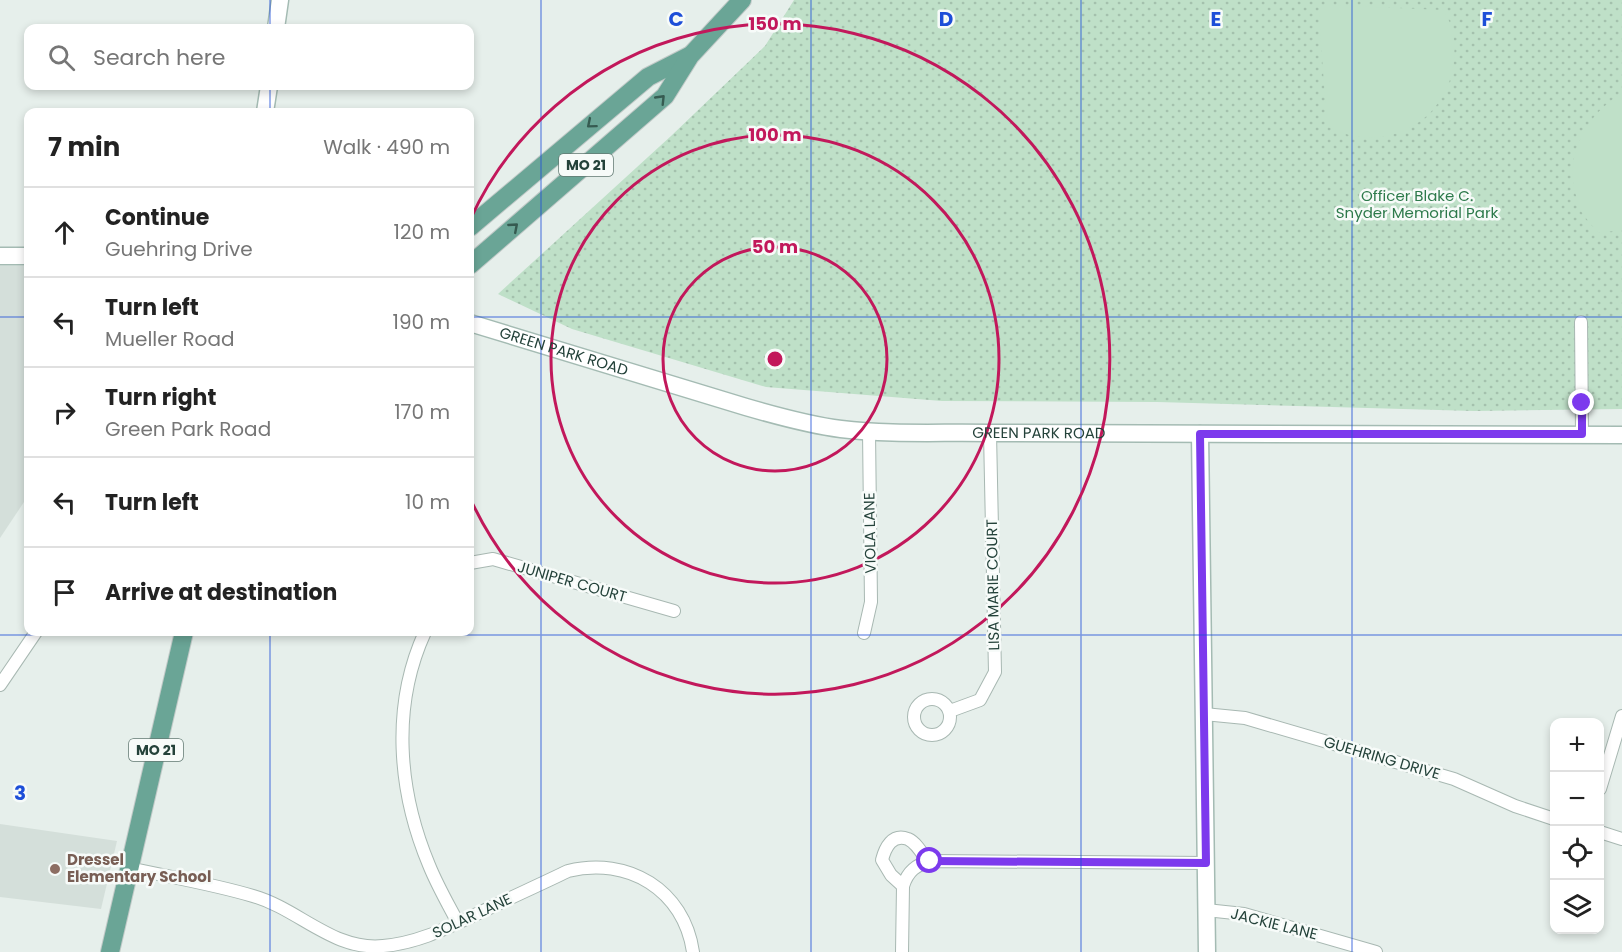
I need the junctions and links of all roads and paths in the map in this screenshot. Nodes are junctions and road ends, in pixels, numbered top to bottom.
1 (280, 0) edge
2 (742, 0) edge
3 (277, 24) edge
4 (690, 56) junction
5 (268, 90) edge
6 (266, 108) edge
7 (474, 224) edge
8 (0, 256) edge
9 (24, 256) edge
10 (474, 262) edge
11 (1581, 322) dead end
12 (476, 324) edge
13 (868, 431) junction
14 (990, 433) junction
15 (1200, 434) junction
16 (1582, 434) junction
17 (1622, 435) edge
18 (474, 562) edge
19 (674, 612) dead end
20 (864, 633) dead end
21 (33, 636) edge
22 (183, 636) edge
23 (423, 636) edge
24 (0, 685) edge
25 (950, 711) dead end
26 (1204, 714) junction
27 (1622, 716) edge
28 (1604, 773) edge
29 (1550, 818) edge
30 (1604, 834) edge
31 (1622, 839) edge
32 (928, 862) junction
33 (1206, 863) junction
34 (129, 868) junction
35 (903, 886) junction
36 (1206, 910) junction
37 (458, 923) junction
38 (110, 952) edge
39 (693, 952) edge
40 (902, 952) edge
41 (1207, 952) edge
42 (1376, 952) edge

1 - 3 street
2 - 4 main road, MO 21
4 -> 7 main road, MO 21
10 -> 4 main road, MO 21
5 - 6 street
8 - 9 street
11 - 16 street
12 - 13 street, GREEN PARK ROAD
13 - 14 street, GREEN PARK ROAD
13 - 20 street, VIOLA LANE
14 - 15 street, GREEN PARK ROAD
14 - 25 street, LISA MARIE COURT
15 - 16 street, GREEN PARK ROAD
15 - 26 street
16 - 17 street, GREEN PARK ROAD
18 - 19 street, JUNIPER COURT
21 - 24 street
22 - 34 main road, MO 21
23 - 37 street
26 - 29 street, GUEHRING DRIVE
26 - 33 street
27 - 28 street
30 - 31 street
32 - 33 street
32 - 35 street
32 - 35 street
33 - 36 street
34 - 37 street, SOLAR LANE
34 - 38 main road, MO 21
35 - 40 street
36 - 41 street
36 - 42 street, JACKIE LANE
37 - 39 street, SOLAR LANE

